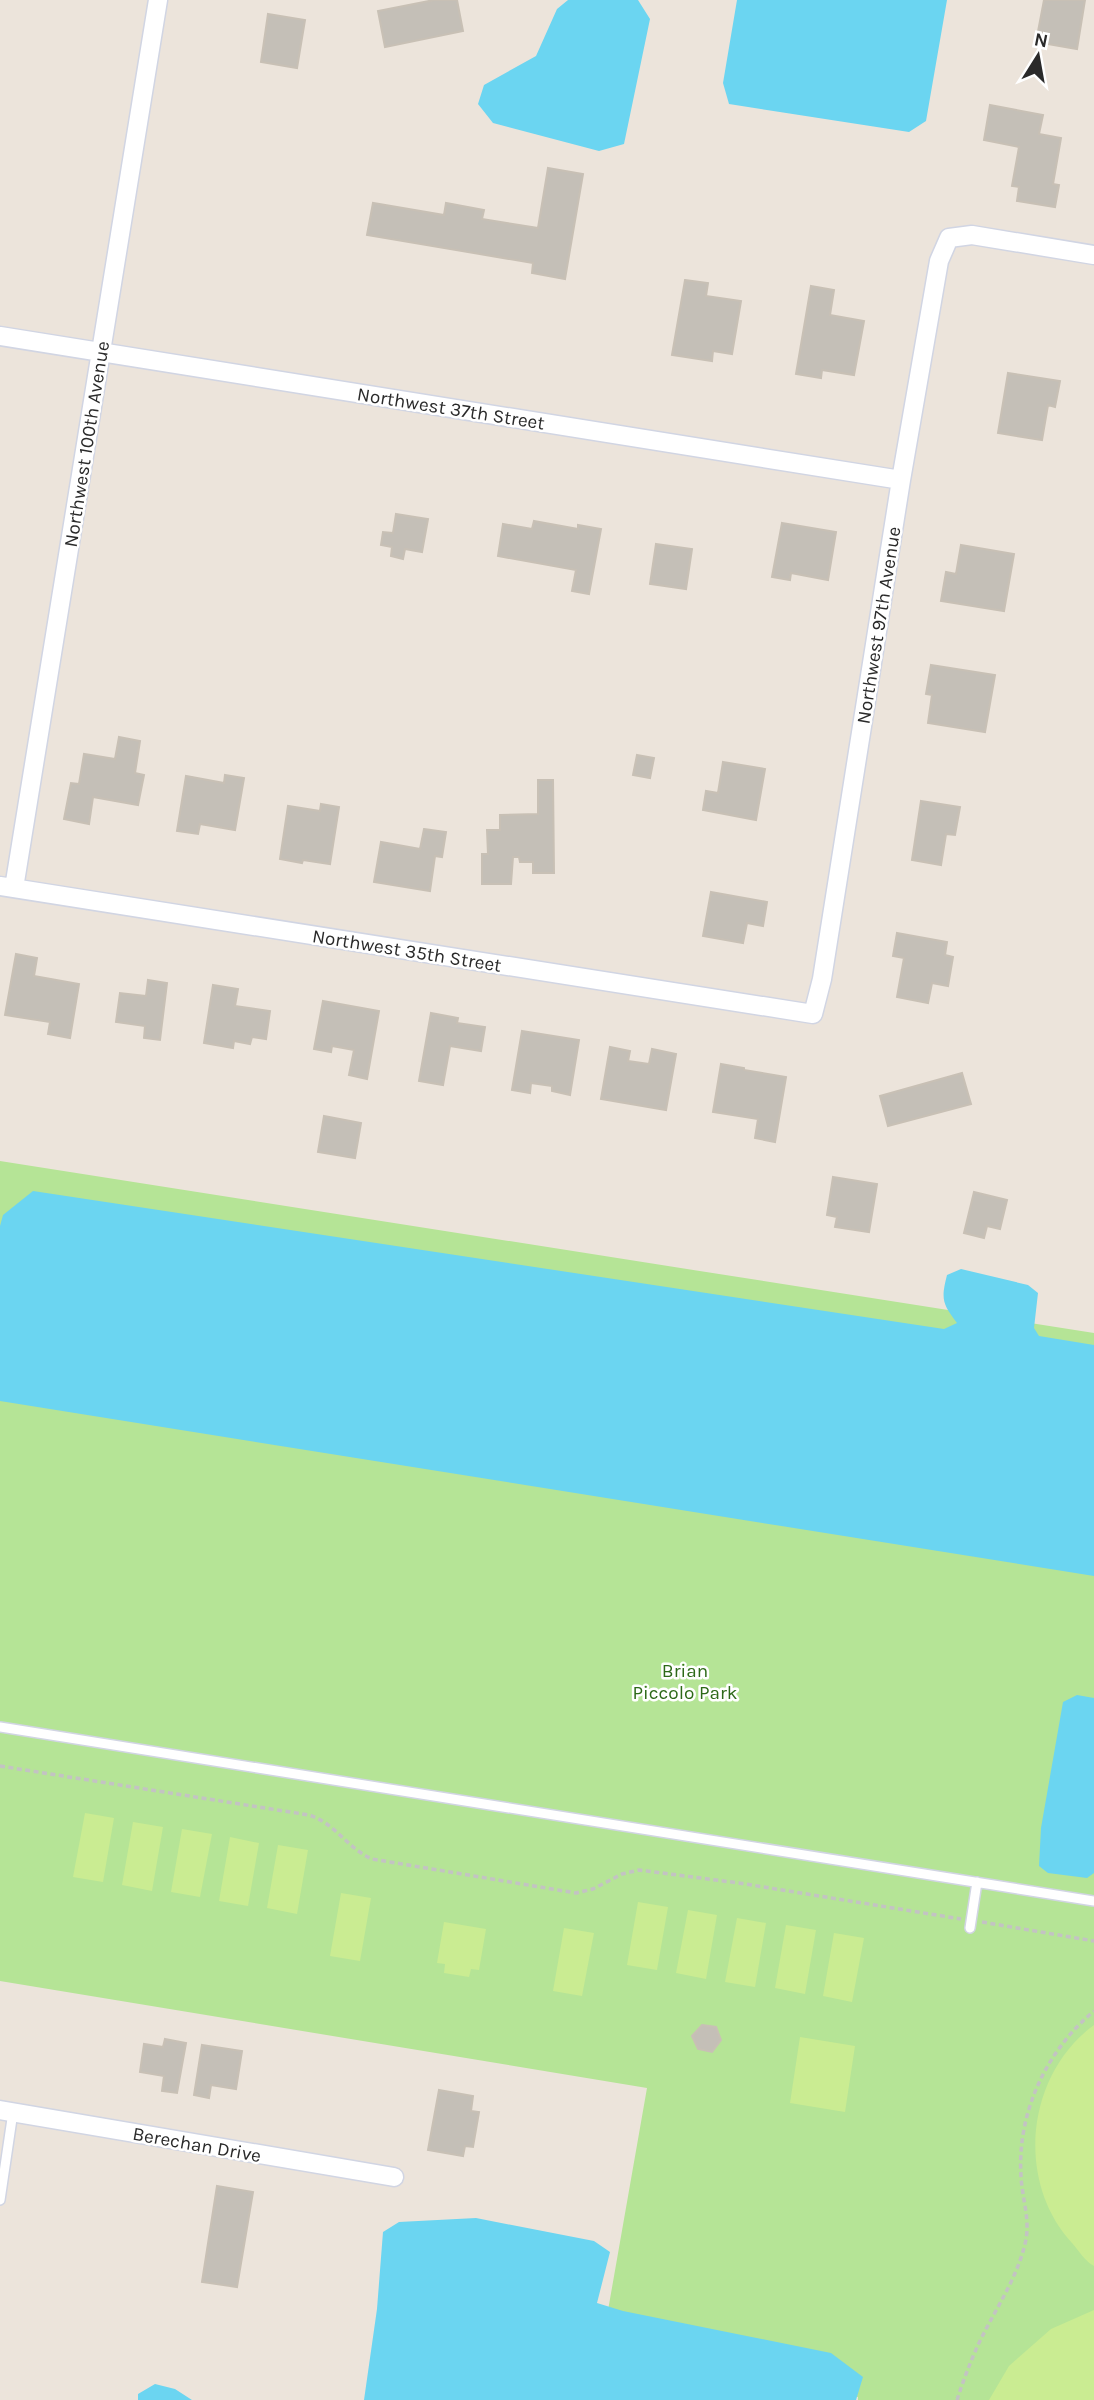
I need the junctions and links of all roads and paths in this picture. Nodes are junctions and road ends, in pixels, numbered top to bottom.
1 (158, 0) edge
2 (1094, 255) edge
3 (0, 336) edge
4 (101, 353) junction
5 (901, 480) junction
6 (7, 887) edge
7 (813, 1014) joint
8 (0, 1727) edge
9 (0, 1766) edge
10 (977, 1882) junction
11 (1094, 1901) edge
12 (971, 1924) junction
13 (1094, 1941) edge
14 (1094, 2011) edge
15 (6, 2111) edge
16 (394, 2177) dead end
17 (0, 2200) edge
18 (957, 2400) edge

1 - 4 street, Northwest 100th Avenue
2 - 5 street, Northwest 97th Avenue
3 - 4 street, Northwest 37th Street
4 - 5 street, Northwest 37th Street
4 - 6 street, Northwest 100th Avenue
5 - 7 street, Northwest 97th Avenue
6 - 7 street, Northwest 35th Street
8 - 10 lane
9 - 12 path
10 - 11 lane
10 - 12 lane
12 - 13 path
14 - 18 path
15 - 16 street, Berechan Drive
15 - 17 lane

